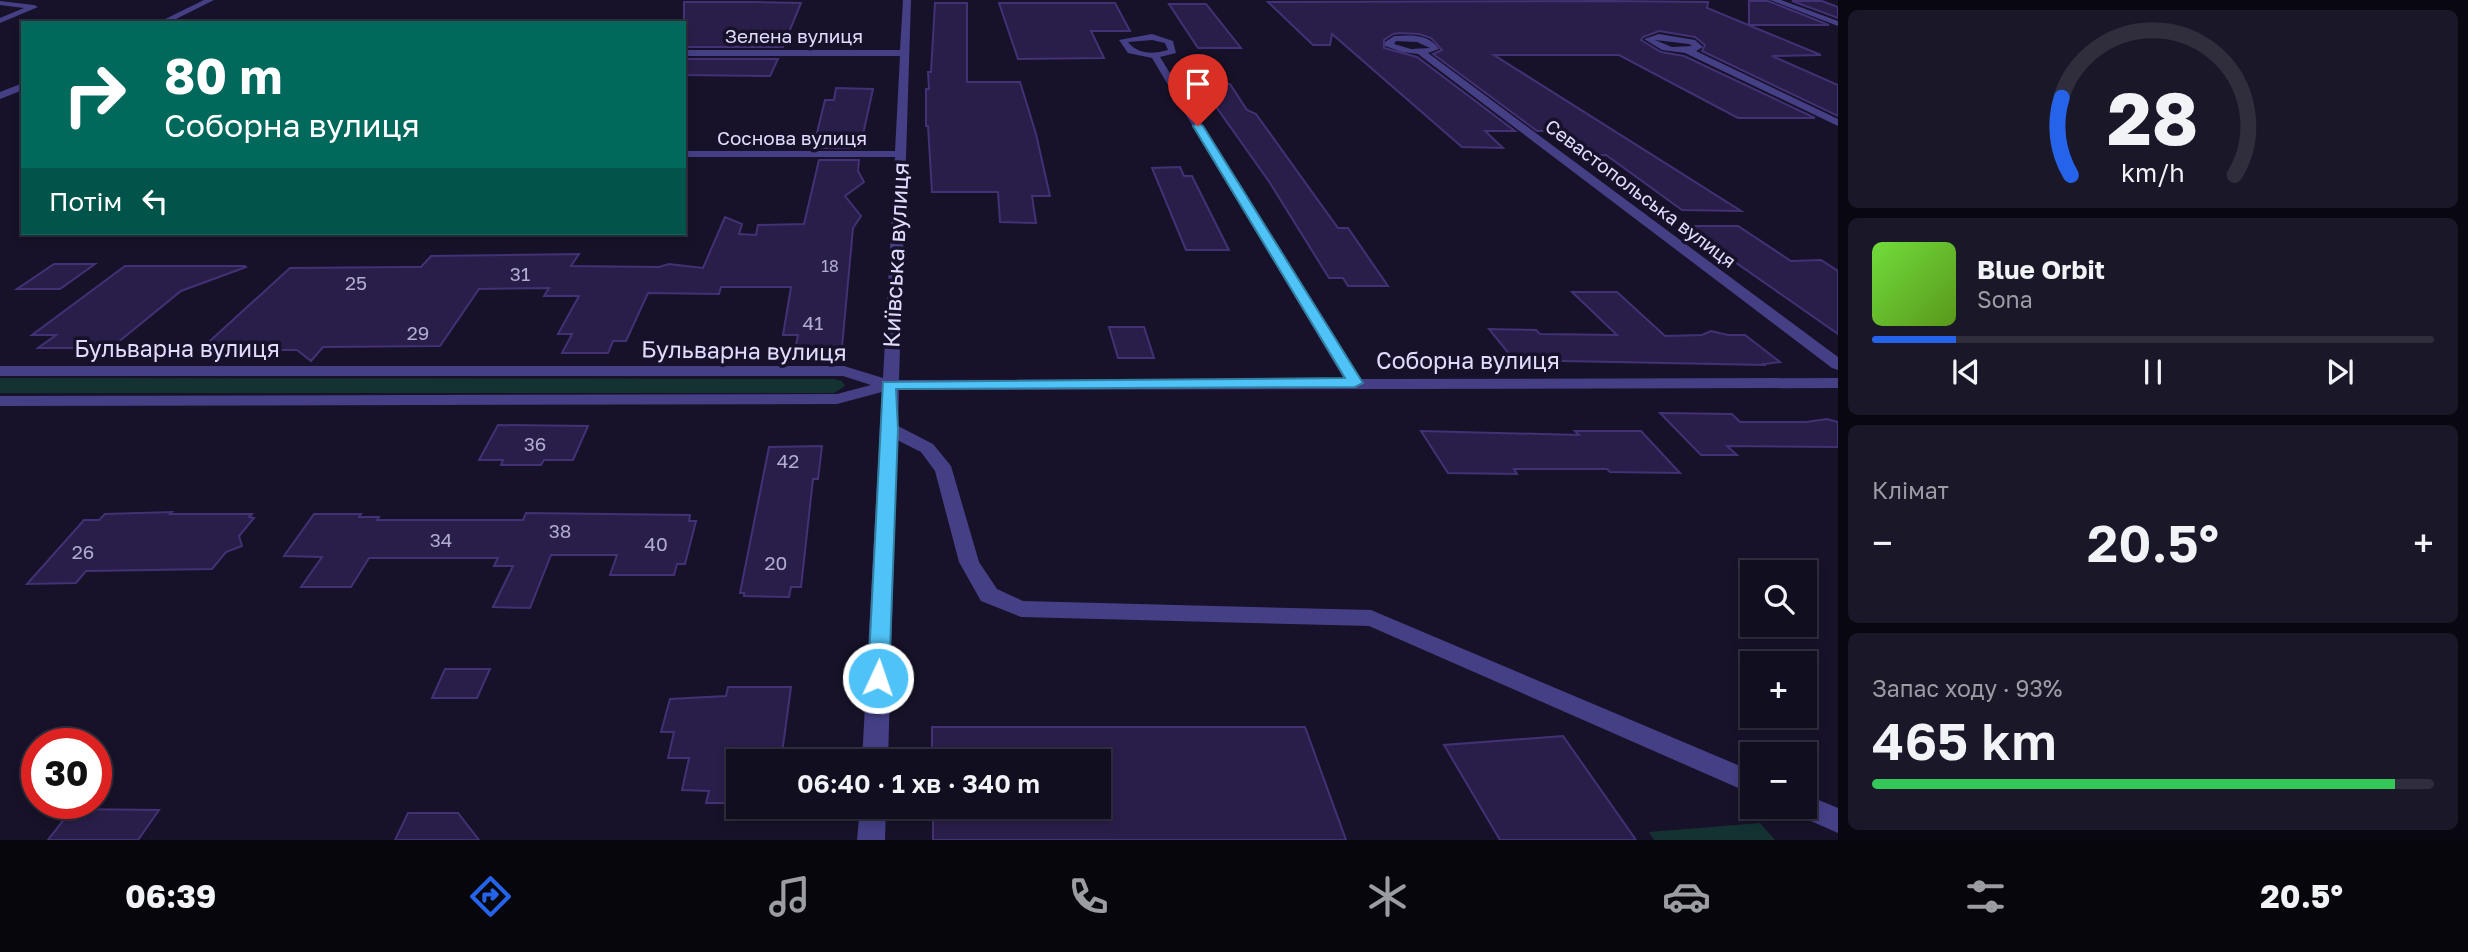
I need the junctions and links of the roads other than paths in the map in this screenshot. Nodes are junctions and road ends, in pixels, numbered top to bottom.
1 (210, 0) edge
2 (907, 0) edge
3 (1774, 0) edge
4 (0, 3) edge
5 (0, 21) edge
6 (164, 21) edge
7 (1838, 24) edge
8 (1687, 50) junction
9 (1421, 52) dead end
10 (686, 53) edge
11 (904, 53) junction
12 (1155, 56) junction
13 (21, 87) edge
14 (0, 96) edge
15 (1838, 123) edge
16 (686, 154) edge
17 (900, 154) junction
18 (1838, 365) edge
19 (0, 370) edge
20 (1355, 383) junction
21 (1838, 383) edge
22 (889, 385) junction
23 (0, 401) edge
24 (890, 429) junction
25 (876, 749) edge
26 (1740, 778) edge
27 (1817, 812) edge
28 (872, 819) edge
29 (1838, 821) edge
30 (871, 840) edge

1 - 6 street
2 - 11 street, Київська вулиця
3 - 7 street
4 - 5 street
8 - 8 street
8 - 15 street
9 - 18 street, Севастопольська вулиця
10 - 11 street, Зелена вулиця
11 - 17 street, Київська вулиця
12 - 12 street
12 - 20 street
13 - 14 street
16 - 17 street, Соснова вулиця
17 - 22 street, Київська вулиця
19 - 22 street, Бульварна вулиця
20 - 21 street, Соборна вулиця
20 - 22 street, Соборна вулиця
22 - 23 street, Бульварна вулиця
22 - 24 street, Київська вулиця
24 - 25 street, Київська вулиця
24 - 26 street
27 - 29 street
28 - 30 street

